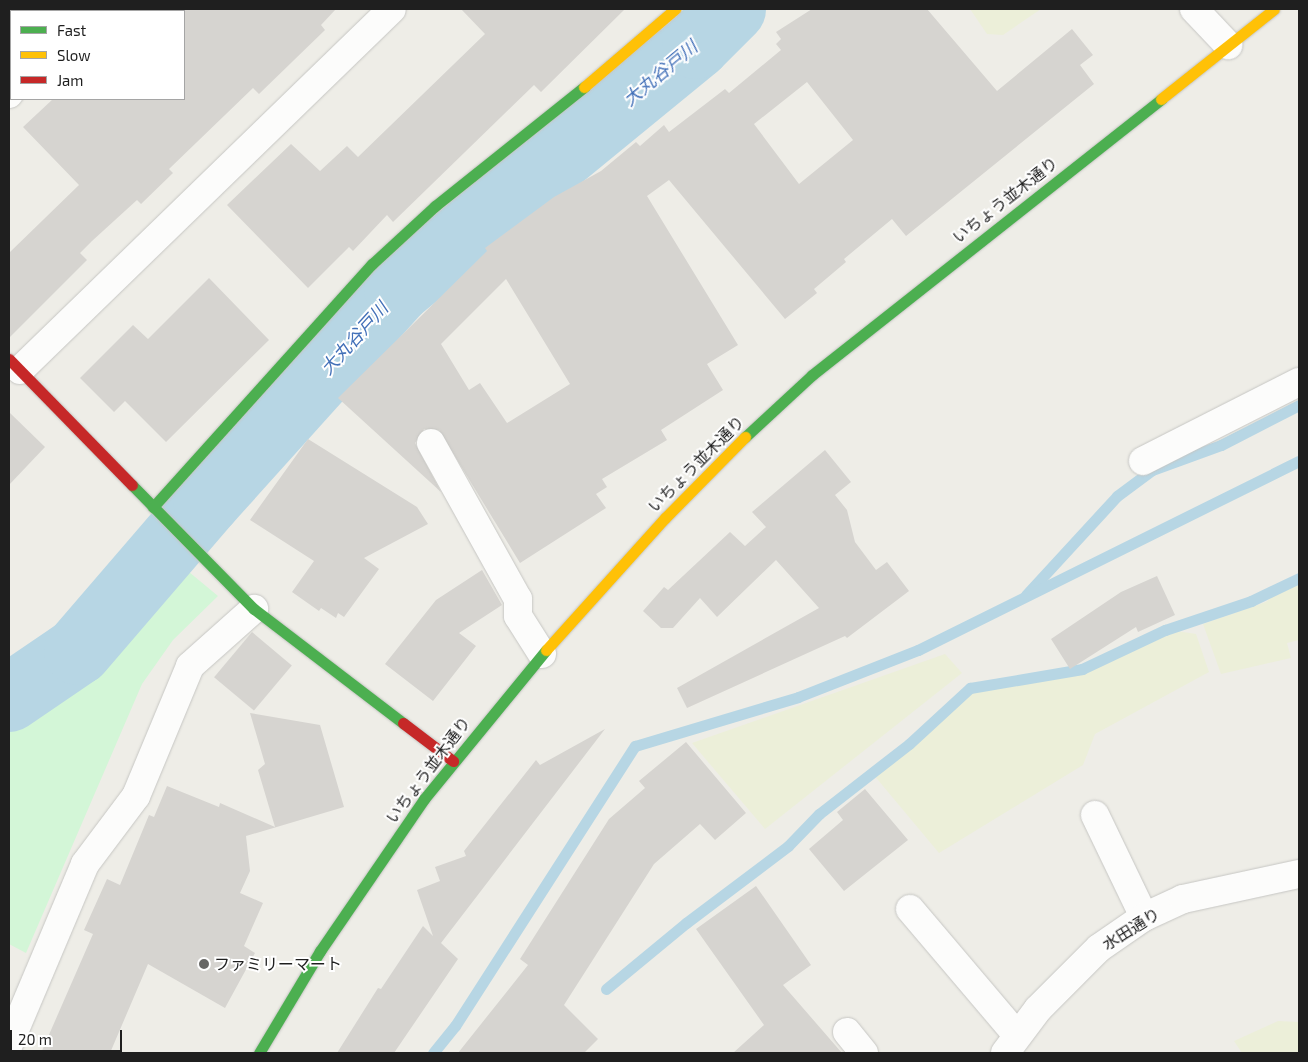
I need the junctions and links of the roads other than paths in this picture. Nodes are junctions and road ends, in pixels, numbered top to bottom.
1 (392, 9) edge
2 (675, 9) edge
3 (1194, 9) edge
4 (1274, 9) edge
5 (1228, 45) junction
6 (14, 364) edge
7 (1299, 382) edge
8 (431, 443) dead end
9 (1143, 461) dead end
10 (157, 511) junction
11 (254, 609) junction
12 (542, 654) junction
13 (453, 761) junction
14 (1095, 815) dead end
15 (1299, 874) edge
16 (910, 909) dead end
17 (1144, 917) junction
18 (847, 1032) dead end
19 (9, 1044) edge
20 (1011, 1044) edge
21 (259, 1053) edge
22 (864, 1053) edge

1 - 6 street
2 - 10 street
3 - 5 street
4 - 5 street, いちょう並木通り
5 - 12 street, いちょう並木通り
6 - 10 street
7 - 9 street
8 - 12 street
10 - 11 street
11 - 13 street
11 - 19 street
12 - 13 street, いちょう並木通り
13 - 21 street, いちょう並木通り
14 - 17 street
15 - 17 street, 水田通り
16 - 20 street
17 - 20 street, 水田通り
18 - 22 street

